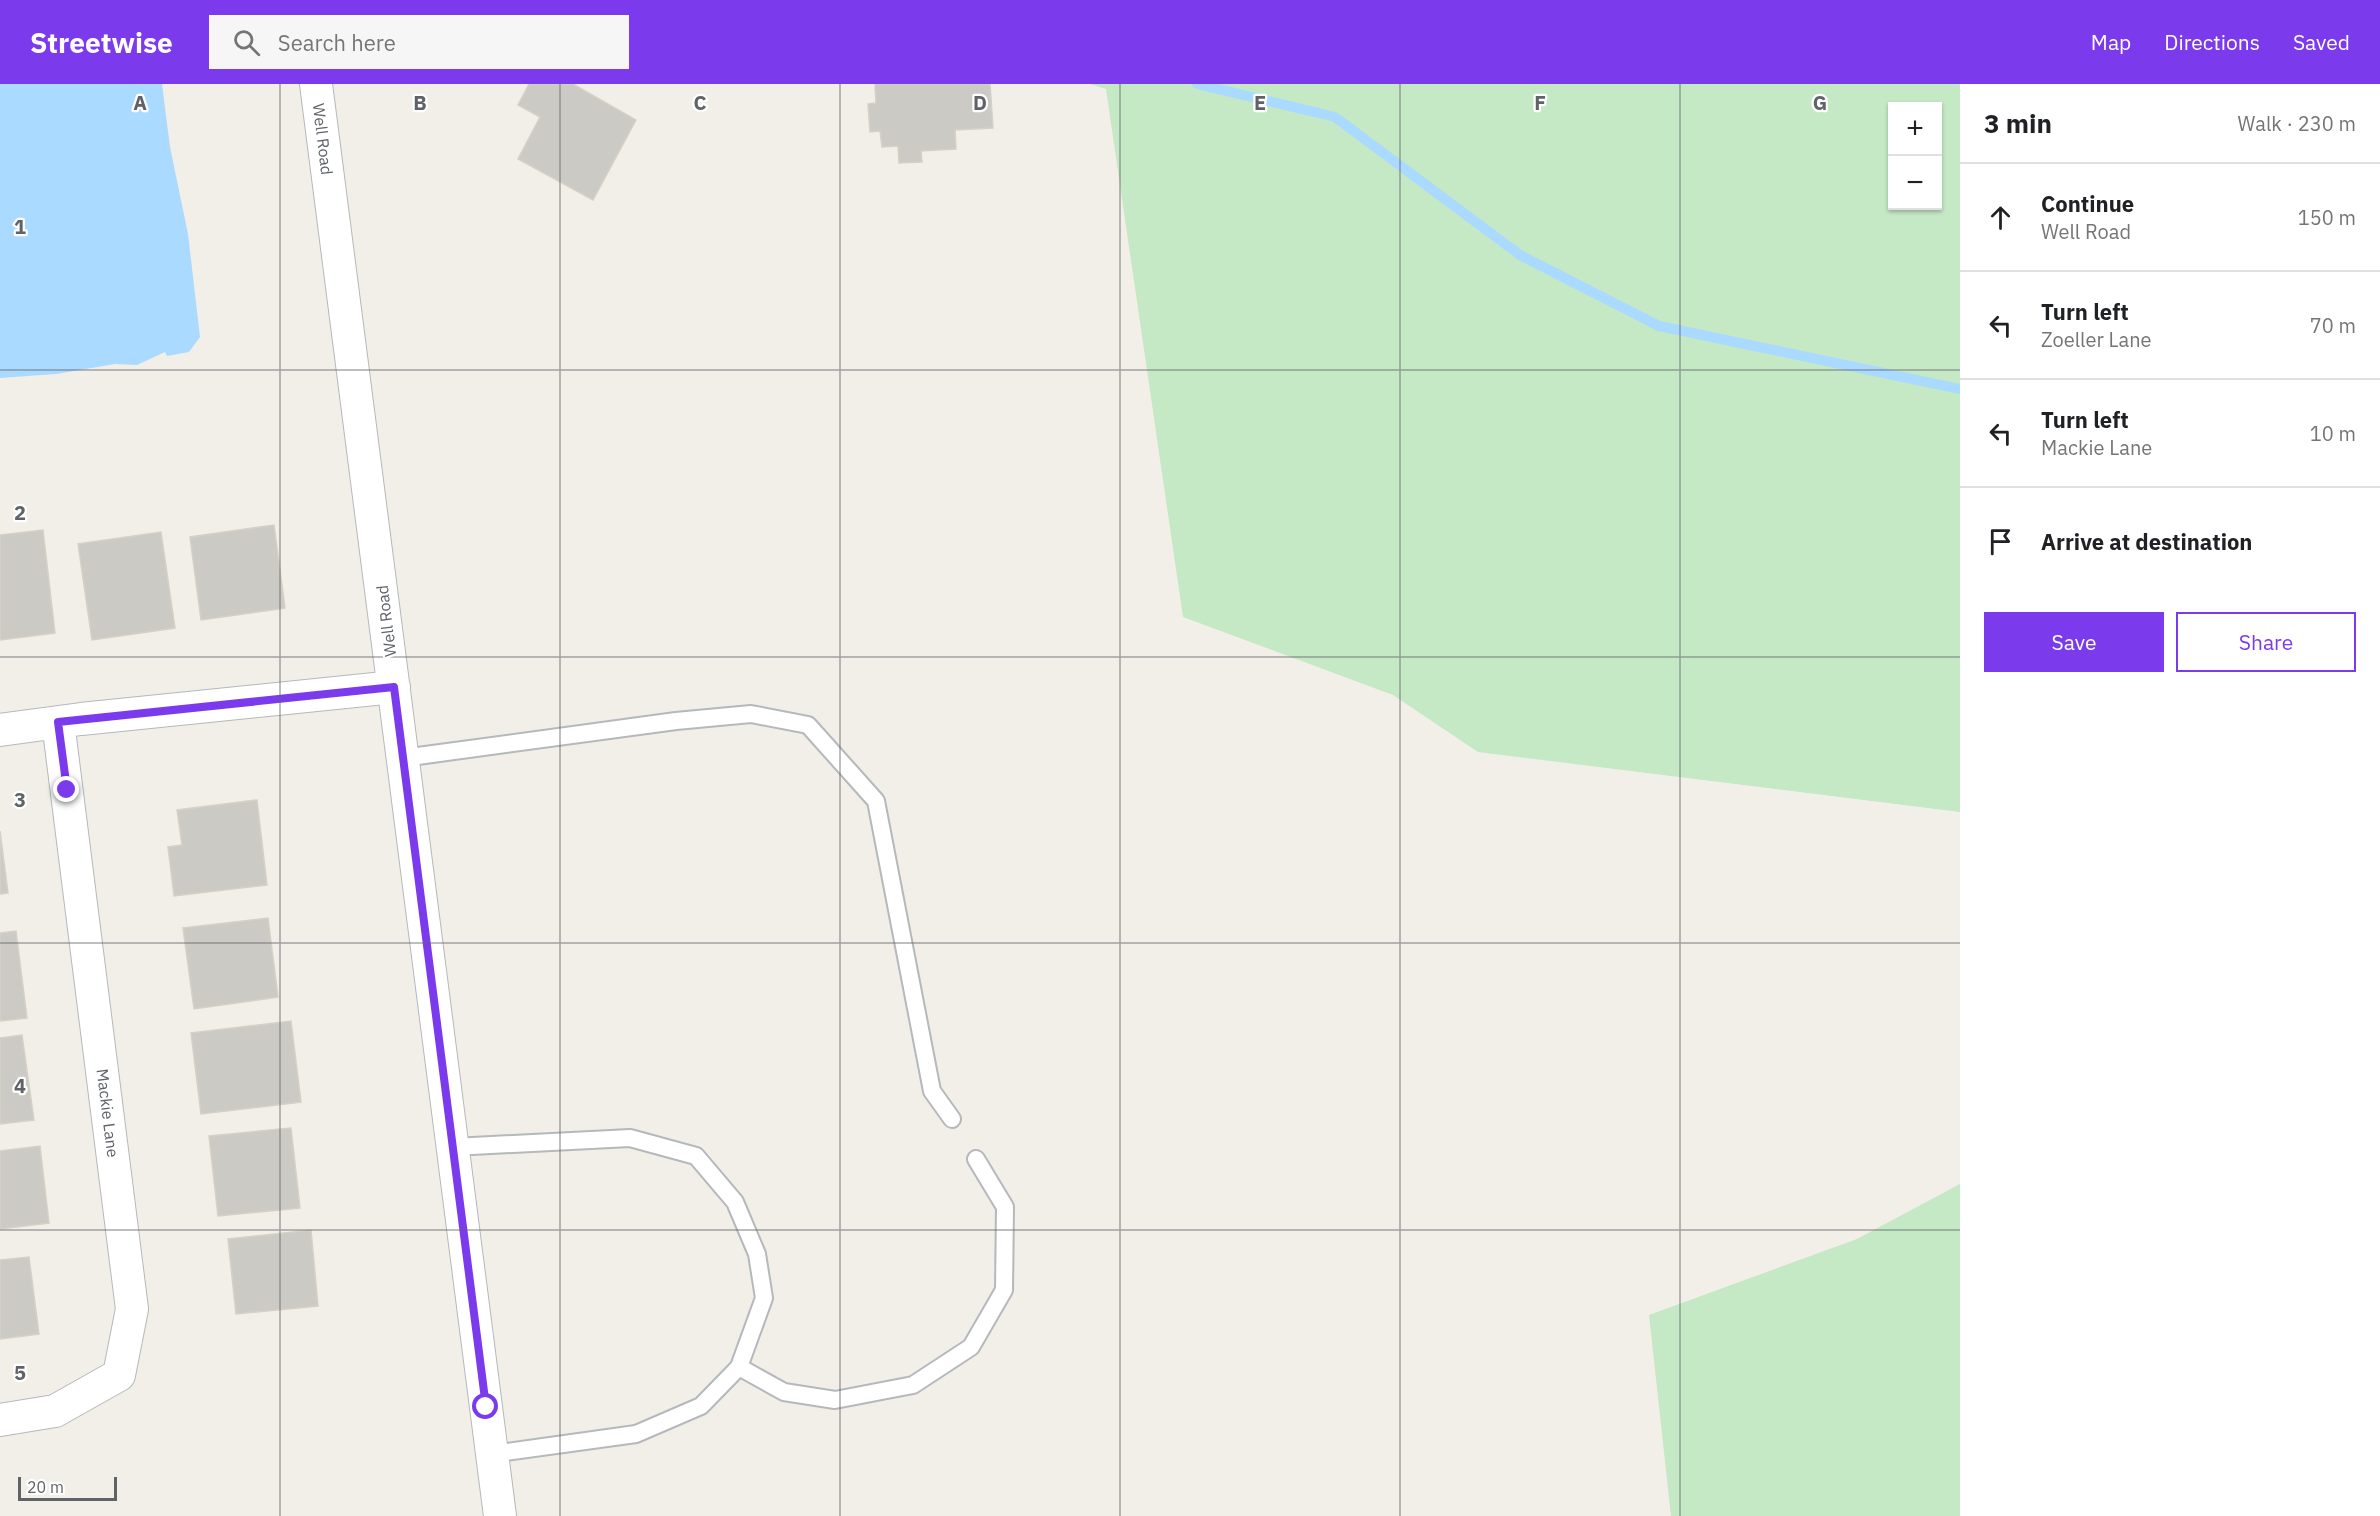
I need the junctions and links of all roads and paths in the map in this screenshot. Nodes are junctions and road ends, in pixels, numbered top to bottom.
1 (316, 84) edge
2 (394, 687) junction
3 (58, 722) junction
4 (0, 730) edge
5 (403, 758) junction
6 (952, 1119) dead end
7 (453, 1147) junction
8 (976, 1159) dead end
9 (739, 1367) junction
10 (0, 1420) edge
11 (492, 1454) junction
12 (500, 1516) edge

1 - 2 street, Well Road
2 - 3 street
2 - 5 street, Well Road
3 - 4 street
3 - 10 street, Mackie Lane
5 - 6 lane
5 - 7 street, Well Road
7 - 9 lane
7 - 11 street, Well Road
8 - 9 lane
9 - 11 lane
11 - 12 street, Well Road

